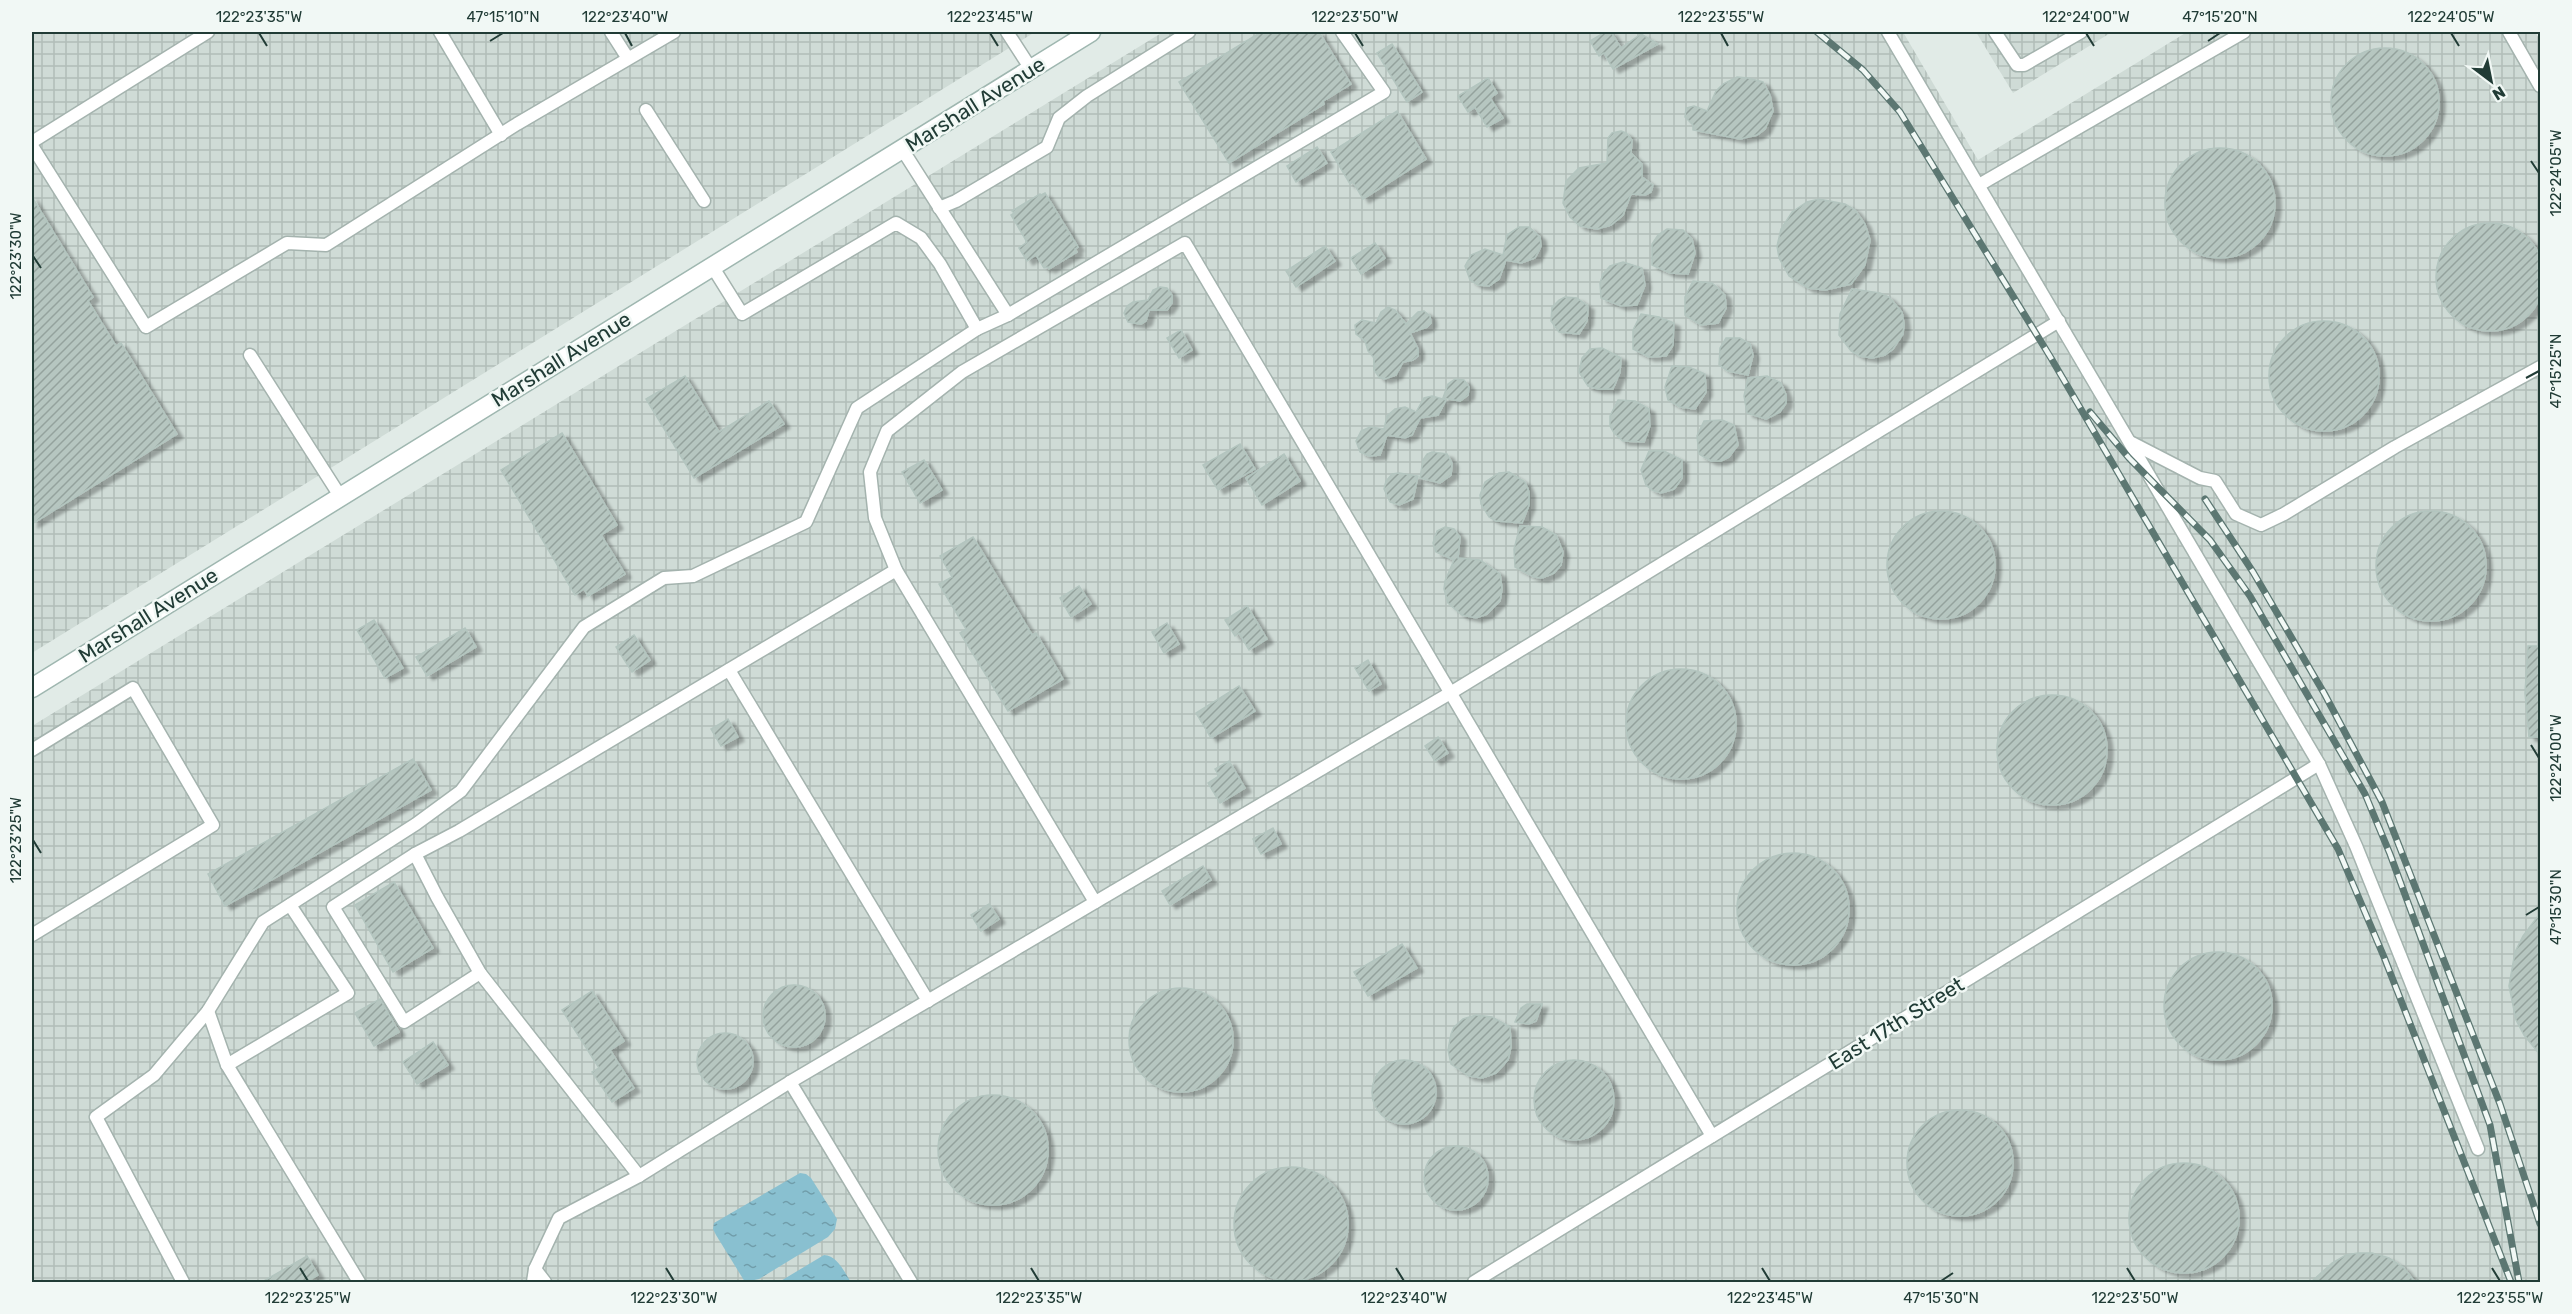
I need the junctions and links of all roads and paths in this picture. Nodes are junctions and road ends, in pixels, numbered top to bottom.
1 (208, 32) edge
2 (440, 32) edge
3 (611, 32) edge
4 (674, 32) edge
5 (1007, 32) edge
6 (1091, 32) edge
7 (1189, 32) edge
8 (1342, 32) edge
9 (1888, 32) edge
10 (1995, 32) edge
11 (2081, 32) edge
12 (2244, 32) edge
13 (2509, 32) edge
14 (627, 57) junction
15 (1031, 69) junction
16 (2541, 86) edge
17 (646, 110) dead end
18 (501, 135) junction
19 (32, 144) edge
20 (902, 149) junction
21 (1979, 185) junction
22 (704, 201) dead end
23 (939, 208) junction
24 (712, 266) junction
25 (1008, 315) junction
26 (2058, 321) junction
27 (977, 329) junction
28 (250, 355) dead end
29 (2541, 367) edge
30 (2131, 442) junction
31 (340, 496) junction
32 (896, 570) junction
33 (729, 670) junction
34 (32, 687) edge
35 (1452, 692) junction
36 (32, 750) edge
37 (2319, 764) junction
38 (415, 854) junction
39 (1095, 902) junction
40 (290, 905) junction
41 (32, 935) edge
42 (480, 973) junction
43 (928, 1001) junction
44 (208, 1011) junction
45 (227, 1065) junction
46 (790, 1082) junction
47 (1712, 1136) junction
48 (2478, 1149) dead end
49 (639, 1176) junction
50 (535, 1269) junction
51 (1496, 1269) junction
52 (183, 1282) edge
53 (359, 1282) edge
54 (533, 1282) edge
55 (545, 1282) edge
56 (911, 1282) edge
57 (1474, 1282) edge
58 (1493, 1282) edge

1 - 19 lane
2 - 18 lane
3 - 14 lane
4 - 14 lane
5 - 15 lane
6 - 15 street, Marshall Avenue
7 - 23 lane
8 - 25 lane
9 - 21 lane
10 - 11 lane
12 - 21 lane
13 - 16 lane
14 - 18 lane
15 - 20 street, Marshall Avenue
17 - 22 lane
18 - 19 lane
20 - 23 lane
20 - 24 street, Marshall Avenue
21 - 26 lane
23 - 25 lane
24 - 27 lane
24 - 31 street, Marshall Avenue
25 - 27 lane
26 - 30 lane
26 - 35 lane
27 - 40 lane
28 - 31 lane
29 - 30 lane
30 - 37 lane
31 - 34 street, Marshall Avenue
32 - 33 lane
32 - 35 lane
32 - 39 lane
33 - 38 lane
33 - 43 lane
35 - 39 lane
35 - 47 lane
36 - 41 lane
37 - 47 lane, East 17th Street
37 - 48 lane
38 - 42 lane
38 - 42 lane
39 - 43 lane
40 - 44 lane
40 - 45 lane
42 - 49 lane
43 - 46 lane
44 - 45 lane
44 - 52 lane
45 - 53 lane
46 - 49 lane
46 - 56 lane
47 - 51 lane, East 17th Street
49 - 50 lane
50 - 54 lane
50 - 55 lane
51 - 57 lane, East 17th Street
51 - 58 lane

